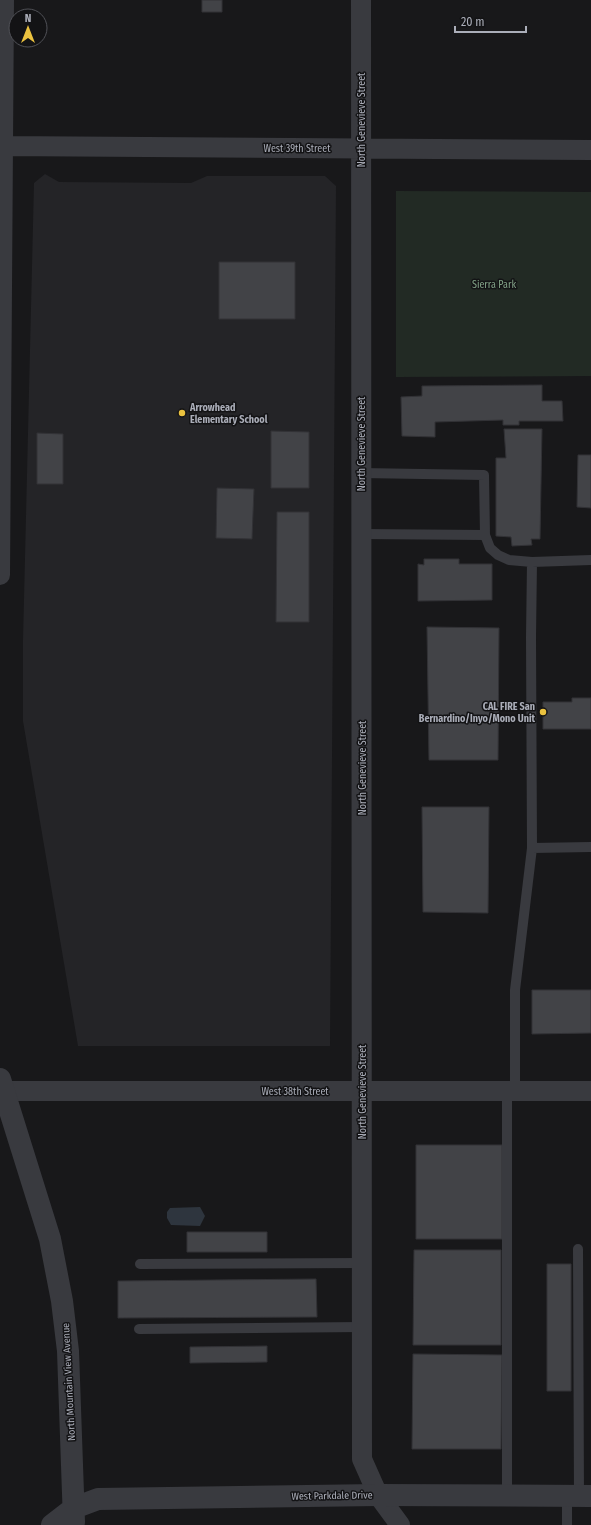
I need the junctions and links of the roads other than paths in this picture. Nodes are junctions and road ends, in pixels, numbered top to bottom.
1 (4, 0) edge
2 (361, 0) edge
3 (2, 146) junction
4 (361, 149) junction
5 (591, 150) edge
6 (361, 473) junction
7 (361, 534) junction
8 (485, 535) junction
9 (591, 560) edge
10 (532, 562) junction
11 (0, 575) edge
12 (591, 847) edge
13 (532, 848) junction
14 (1, 1087) edge
15 (362, 1091) junction
16 (511, 1091) junction
17 (591, 1091) edge
18 (578, 1249) dead end
19 (362, 1263) junction
20 (140, 1264) dead end
21 (362, 1327) junction
22 (140, 1329) dead end
23 (378, 1495) junction
24 (507, 1495) junction
25 (579, 1496) edge
26 (74, 1516) edge
27 (52, 1525) edge
28 (400, 1525) edge
29 (567, 1525) edge

1 - 3 street
2 - 4 street, North Genevieve Street
3 - 4 street, West 39th Street
3 - 11 street
4 - 5 street, West 39th Street
4 - 6 street, North Genevieve Street
6 - 7 street, North Genevieve Street
6 - 8 lane
7 - 8 lane
7 - 15 street, North Genevieve Street
8 - 10 lane
9 - 10 lane
10 - 13 lane
12 - 13 lane
13 - 16 lane
14 - 15 street, West 38th Street
14 - 26 street, North Mountain View Avenue
15 - 16 street, West 38th Street
15 - 19 street, North Genevieve Street
16 - 17 street, West 38th Street
16 - 24 lane
18 - 25 lane
19 - 20 lane
19 - 21 street, North Genevieve Street
21 - 22 lane
21 - 23 street, North Genevieve Street
23 - 24 street, West Parkdale Drive
23 - 26 street, West Parkdale Drive
23 - 28 street, North Genevieve Street
24 - 25 street, West Parkdale Drive
25 - 29 lane
26 - 27 street, West Parkdale Drive

